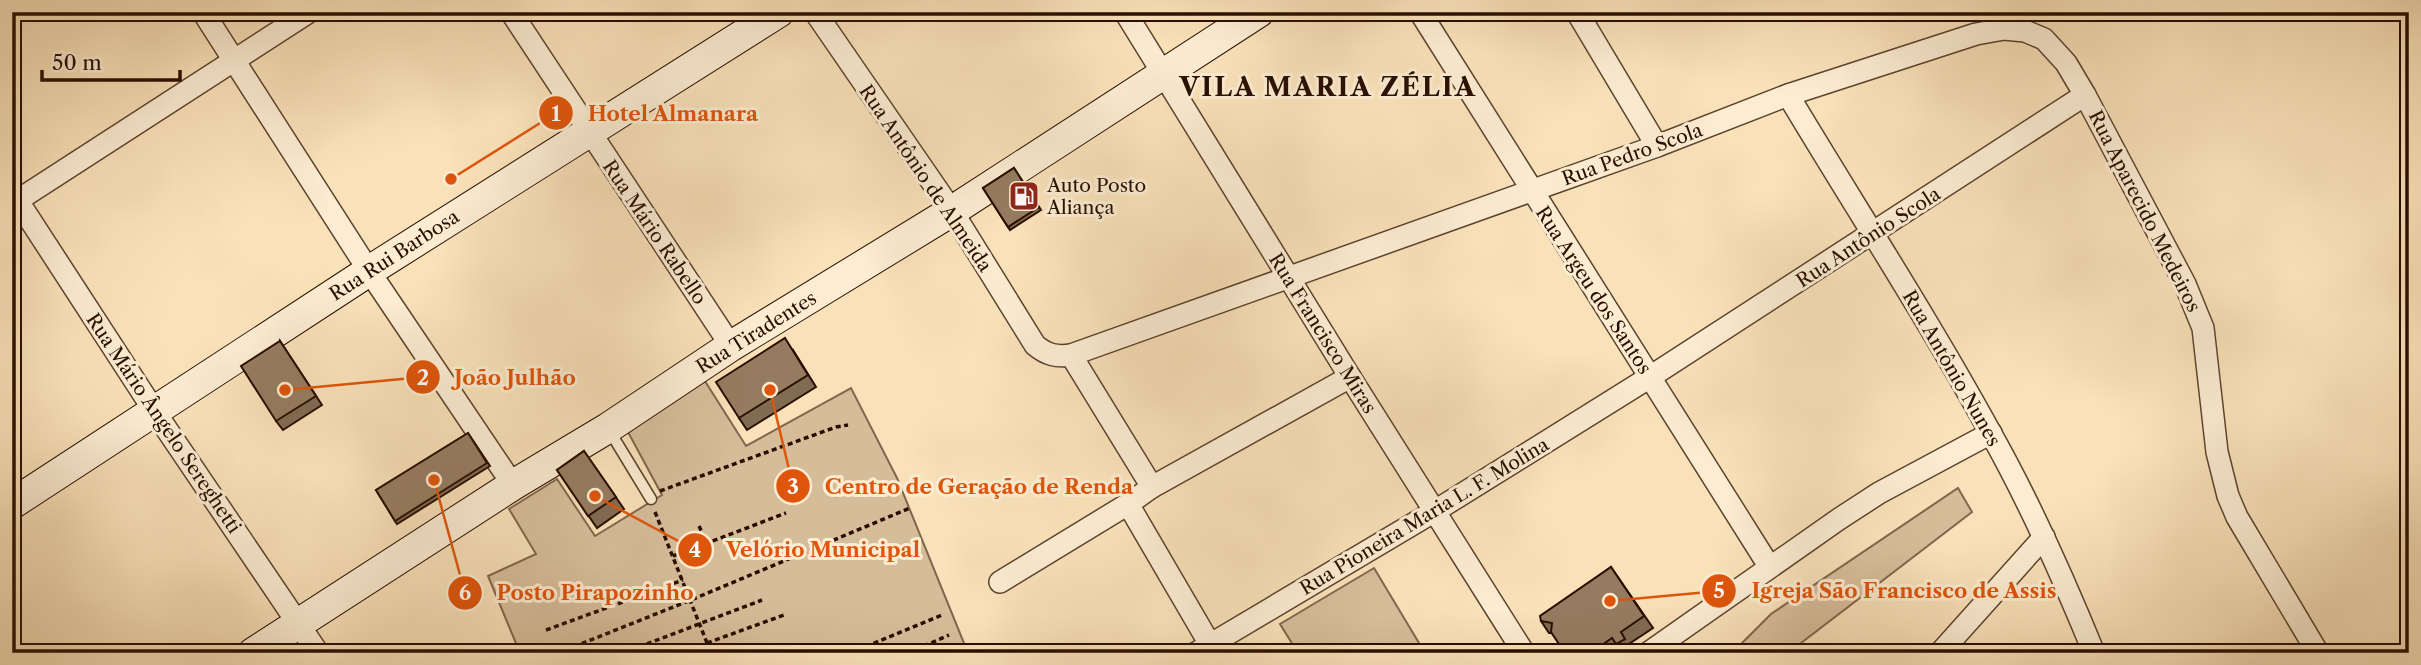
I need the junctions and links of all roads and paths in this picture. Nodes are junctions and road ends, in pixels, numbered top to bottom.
1 (203, 12) edge
2 (309, 12) edge
3 (510, 12) edge
4 (779, 12) edge
5 (815, 12) edge
6 (1125, 12) edge
7 (1259, 12) edge
8 (1420, 12) edge
9 (1577, 12) edge
10 (1976, 34) joint
11 (234, 61) junction
12 (1163, 74) junction
13 (1787, 95) junction
14 (2085, 95) junction
15 (587, 131) junction
16 (1657, 146) junction
17 (1531, 191) junction
18 (14, 199) edge
19 (951, 211) junction
20 (1872, 234) junction
21 (369, 271) junction
22 (1289, 279) junction
23 (731, 346) junction
24 (1071, 355) junction
25 (1350, 377) junction
26 (1650, 377) junction
27 (155, 412) junction
28 (848, 425) dead end
29 (608, 428) junction
30 (1991, 433) junction
31 (513, 485) junction
32 (1152, 487) junction
33 (649, 497) junction
34 (12, 504) edge
35 (1128, 504) junction
36 (910, 508) dead end
37 (1435, 511) junction
38 (786, 513) dead end
39 (699, 526) dead end
40 (2044, 537) junction
41 (707, 543) junction
42 (673, 556) junction
43 (1769, 566) junction
44 (683, 580) junction
45 (1000, 582) dead end
46 (691, 600) junction
47 (762, 600) dead end
48 (784, 615) dead end
49 (942, 615) dead end
50 (299, 623) junction
51 (700, 624) junction
52 (546, 629) dead end
53 (949, 635) dead end
54 (707, 643) junction
55 (1207, 650) edge
56 (711, 651) edge
57 (253, 653) edge
58 (318, 653) edge
59 (558, 653) edge
60 (624, 653) edge
61 (700, 653) edge
62 (850, 653) edge
63 (908, 653) edge
64 (1524, 653) edge
65 (1648, 653) edge
66 (1940, 653) edge
67 (2094, 653) edge
68 (2318, 653) edge

1 - 11 street
2 - 11 street
3 - 15 street, Rua Mário Rabello
4 - 15 main road, Rua Rui Barbosa
5 - 19 street, Rua Antônio de Almeida
6 - 12 street, Rua Francisco Miras
7 - 12 main road, Rua Tiradentes
8 - 17 street, Rua Argeu dos Santos
9 - 16 street
10 - 13 street, Rua Pedro Scola
10 - 14 street, Rua Aparecido Medeiros
11 - 18 street
11 - 21 street
12 - 19 main road, Rua Tiradentes
12 - 22 street, Rua Francisco Miras
13 - 16 street, Rua Pedro Scola
13 - 20 street, Rua Antônio Nunes
14 - 20 street, Rua Antônio Scola
14 - 68 street, Rua Aparecido Medeiros
15 - 21 main road, Rua Rui Barbosa
15 - 23 street, Rua Mário Rabello
16 - 17 street, Rua Pedro Scola
17 - 22 street, Rua Pedro Scola
17 - 26 street, Rua Argeu dos Santos
18 - 27 street, Rua Mário Ângelo Sereghetti
19 - 23 main road, Rua Tiradentes
19 - 24 street, Rua Antônio de Almeida
20 - 26 street, Rua Antônio Scola
20 - 30 street, Rua Antônio Nunes
21 - 27 main road, Rua Rui Barbosa
21 - 31 street
22 - 24 street, Rua Pedro Scola
22 - 25 street, Rua Francisco Miras
23 - 29 main road, Rua Tiradentes
24 - 32 street
25 - 32 street
25 - 37 street, Rua Francisco Miras
26 - 37 street, Rua Pioneira Maria L. F. Molina
26 - 43 street, Rua Argeu dos Santos
27 - 34 main road, Rua Rui Barbosa
27 - 50 street, Rua Mário Ângelo Sereghetti
28 - 33 path
29 - 31 main road, Rua Tiradentes
29 - 33 lane
30 - 40 street, Rua Antônio Nunes
30 - 43 street
31 - 50 main road, Rua Tiradentes
32 - 35 street
33 - 42 path
35 - 45 street
35 - 55 street
36 - 46 path
37 - 55 street, Rua Pioneira Maria L. F. Molina
37 - 64 street, Rua Francisco Miras
38 - 41 path
39 - 41 path
40 - 66 street
40 - 67 street, Rua Antônio Nunes
41 - 42 path
42 - 44 path
43 - 65 street
44 - 46 path
44 - 52 path
46 - 51 path
46 - 59 path
47 - 51 path
48 - 54 path
49 - 62 path
50 - 57 main road, Rua Tiradentes
50 - 58 street, Rua Mário Ângelo Sereghetti
51 - 54 path
51 - 60 path
53 - 63 path
54 - 56 path
56 - 61 path

